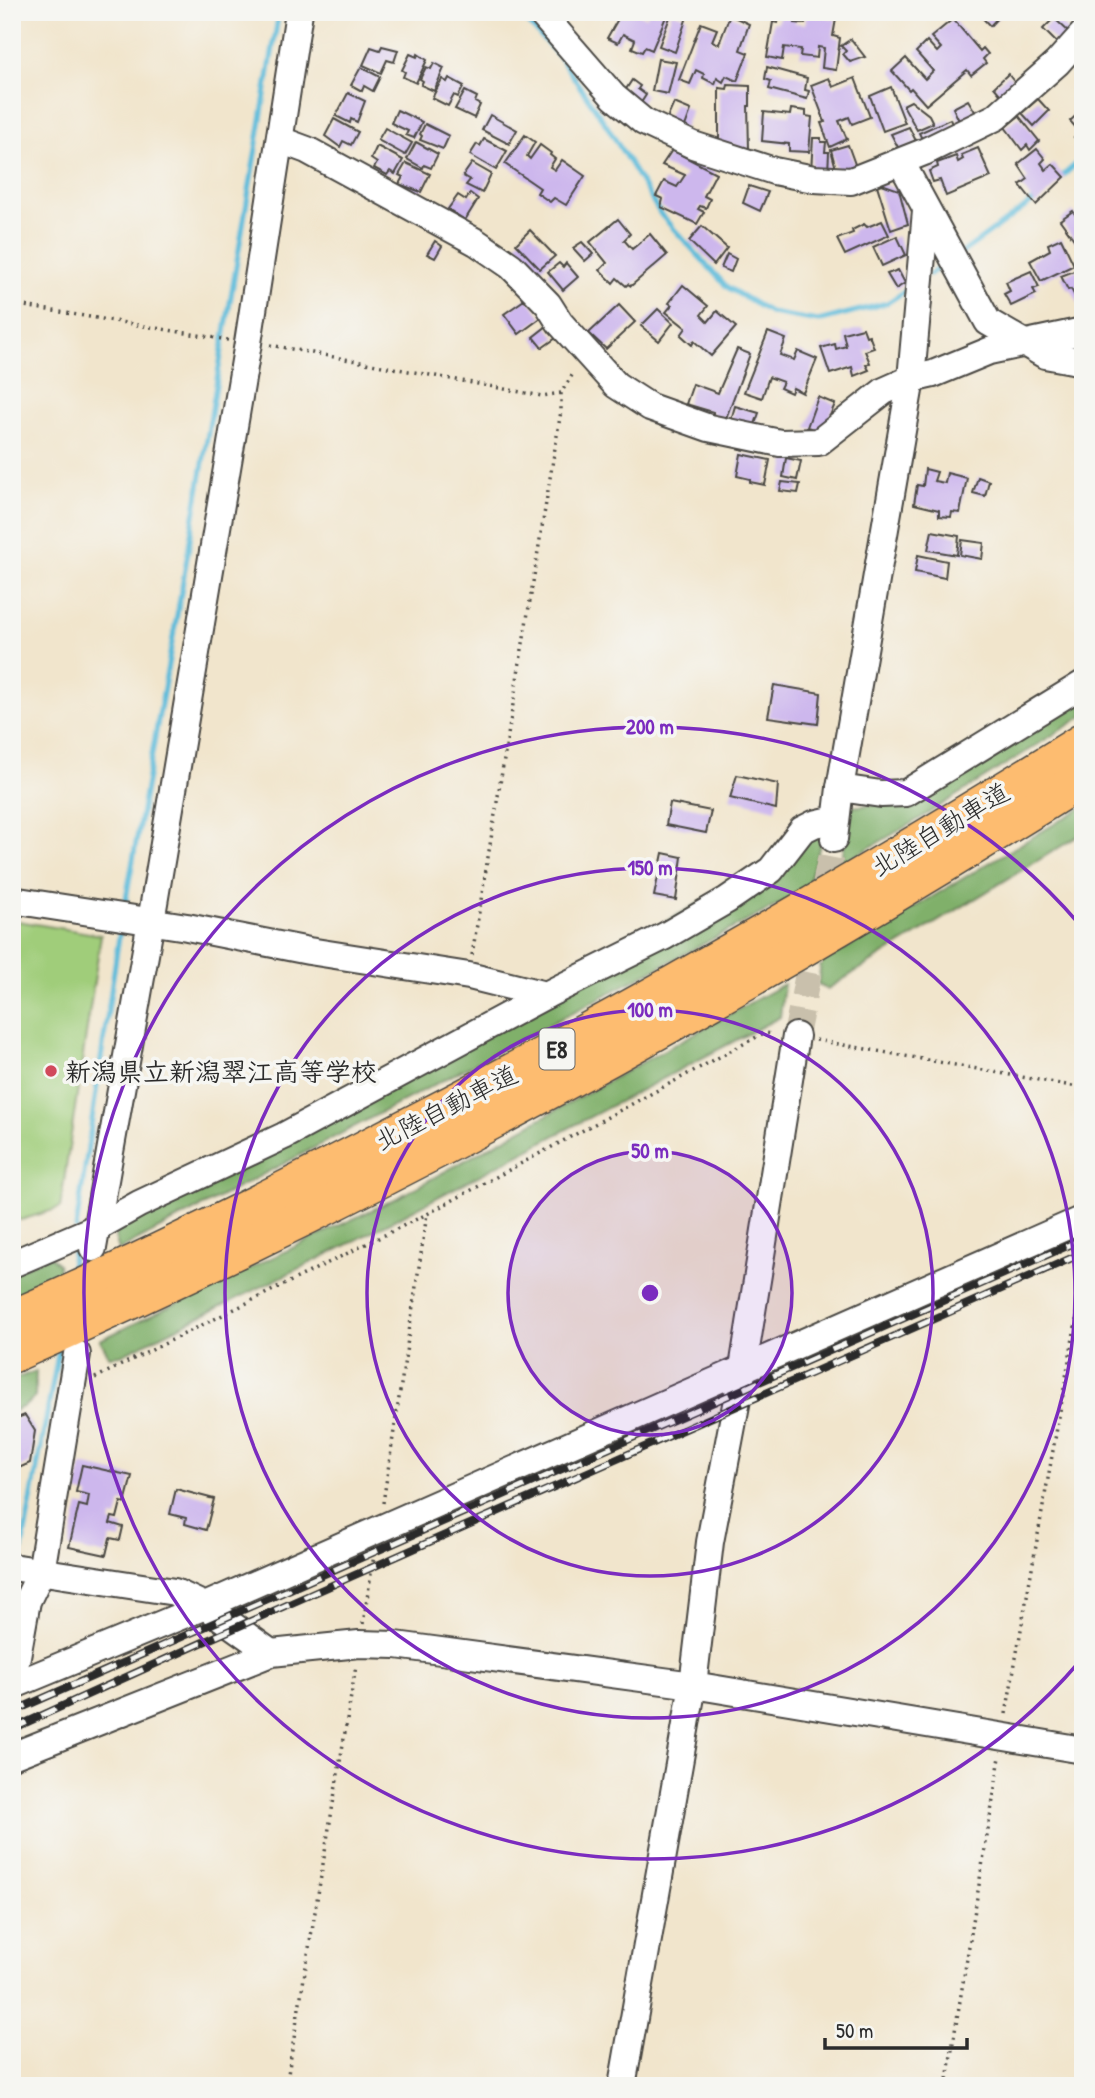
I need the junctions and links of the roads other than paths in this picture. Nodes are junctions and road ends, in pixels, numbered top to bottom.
1 (299, 12) edge
2 (540, 12) edge
3 (1083, 34) edge
4 (280, 140) junction
5 (901, 162) junction
6 (926, 211) junction
7 (1083, 331) edge
8 (1026, 342) junction
9 (1083, 362) edge
10 (911, 379) junction
11 (1083, 684) edge
12 (1083, 742) edge
13 (1083, 778) edge
14 (840, 788) junction
15 (12, 900) edge
16 (151, 921) junction
17 (546, 995) junction
18 (796, 1036) tunnel mouth
19 (1083, 1219) edge
20 (95, 1238) junction
21 (12, 1264) edge
22 (12, 1319) edge
23 (12, 1354) edge
24 (75, 1365) road end
25 (743, 1368) junction
26 (12, 1567) edge
27 (41, 1572) junction
28 (205, 1606) junction
29 (271, 1653) junction
30 (12, 1685) edge
31 (693, 1685) junction
32 (1083, 1750) edge
33 (12, 1756) edge
34 (622, 2086) edge

1 - 4 street
2 - 5 street
3 - 5 street
4 - 10 street
4 - 16 street
5 - 6 street
6 - 8 street
6 - 10 street
7 - 8 street
8 - 9 street
8 - 10 street
10 - 14 street
11 - 14 street
12 - 22 highway, 北陸自動車道 / E8
13 - 23 highway, 北陸自動車道 / E8
14 - 17 street
15 - 16 street
16 - 17 street
16 - 20 street
17 - 20 street
18 - 25 street
19 - 25 street
20 - 21 street
24 - 27 street
25 - 28 street
25 - 31 street
26 - 27 street
27 - 28 street
27 - 30 street
28 - 29 street
28 - 30 street
29 - 31 street
29 - 33 street
31 - 32 street
31 - 34 street

